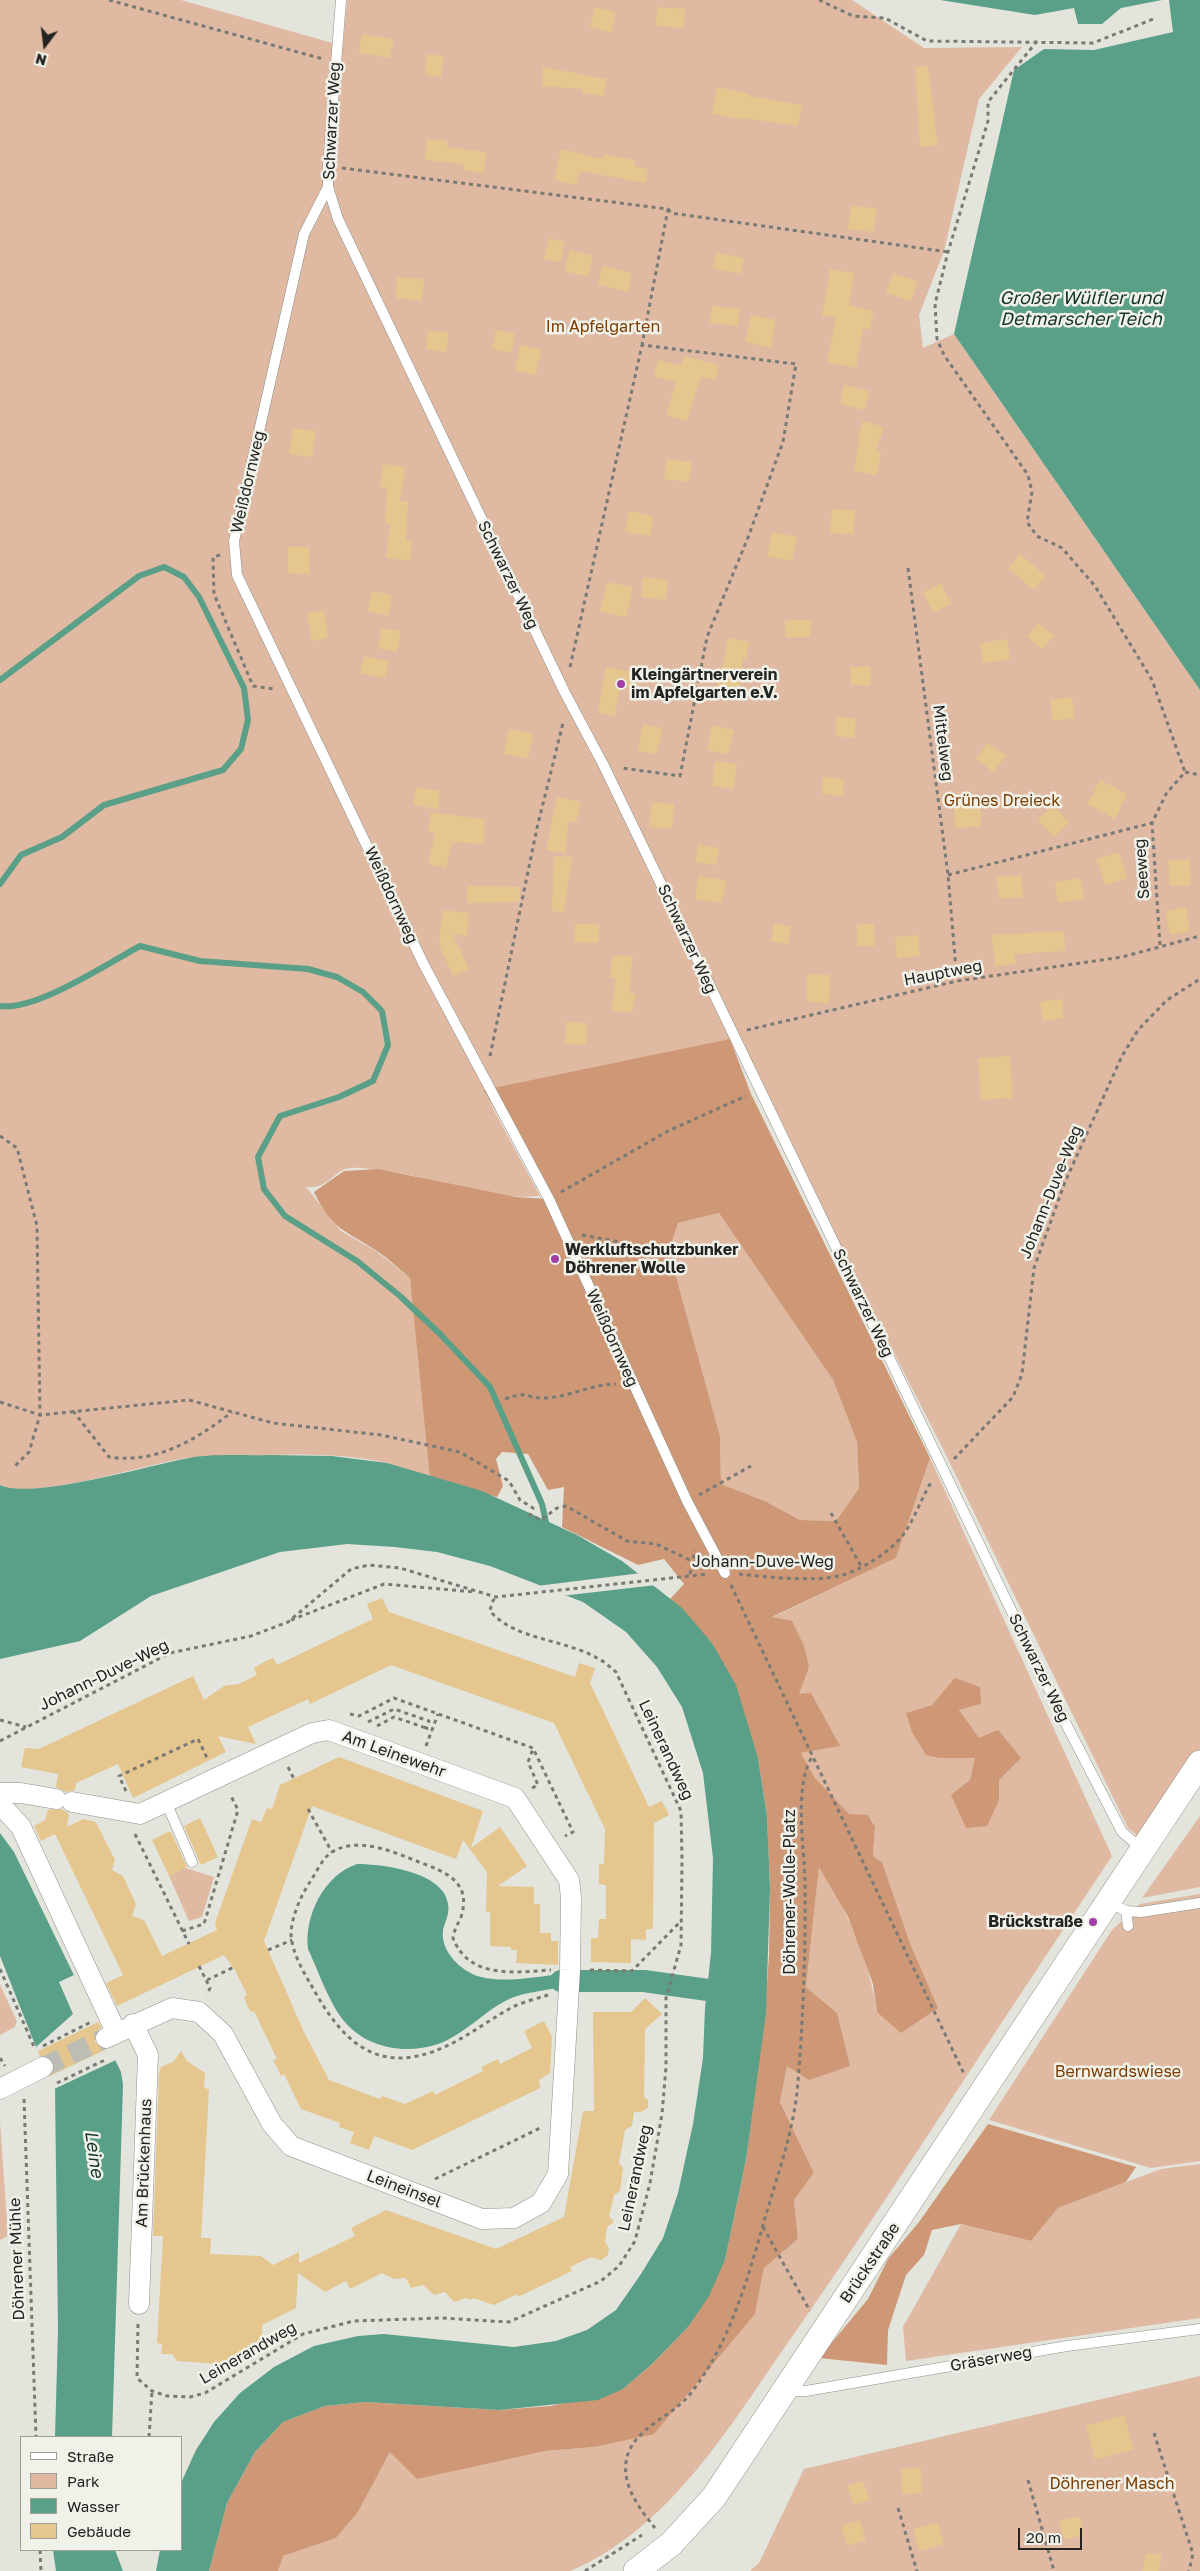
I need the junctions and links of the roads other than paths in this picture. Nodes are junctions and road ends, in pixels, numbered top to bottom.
1 (341, 0) edge
2 (328, 187) junction
3 (725, 1573) road end
4 (1200, 1764) edge
5 (0, 1793) edge
6 (166, 1802) junction
7 (0, 1804) edge
8 (1143, 1850) junction
9 (192, 1862) dead end
10 (1200, 1903) edge
11 (1117, 1906) junction
12 (1128, 1926) dead end
13 (570, 1970) joint
14 (118, 2037) junction
15 (40, 2058) tunnel mouth
16 (8, 2085) edge
17 (139, 2304) road end
18 (1200, 2329) edge
19 (783, 2391) junction
20 (636, 2571) edge

1 - 2 lane, Schwarzer Weg
2 - 3 lane, Weißdornweg
2 - 8 lane, Schwarzer Weg
4 - 8 street, Brückstraße
5 - 6 street, Am Leinewehr
6 - 9 lane
6 - 13 street, Am Leinewehr
7 - 14 street, Am Brückenhaus
8 - 11 street, Brückstraße
10 - 11 lane
11 - 12 lane
11 - 19 street, Brückstraße
13 - 14 street, Leineinsel
14 - 17 street, Am Brückenhaus
15 - 16 street
18 - 19 lane, Gräserweg
19 - 20 street, Brückstraße

